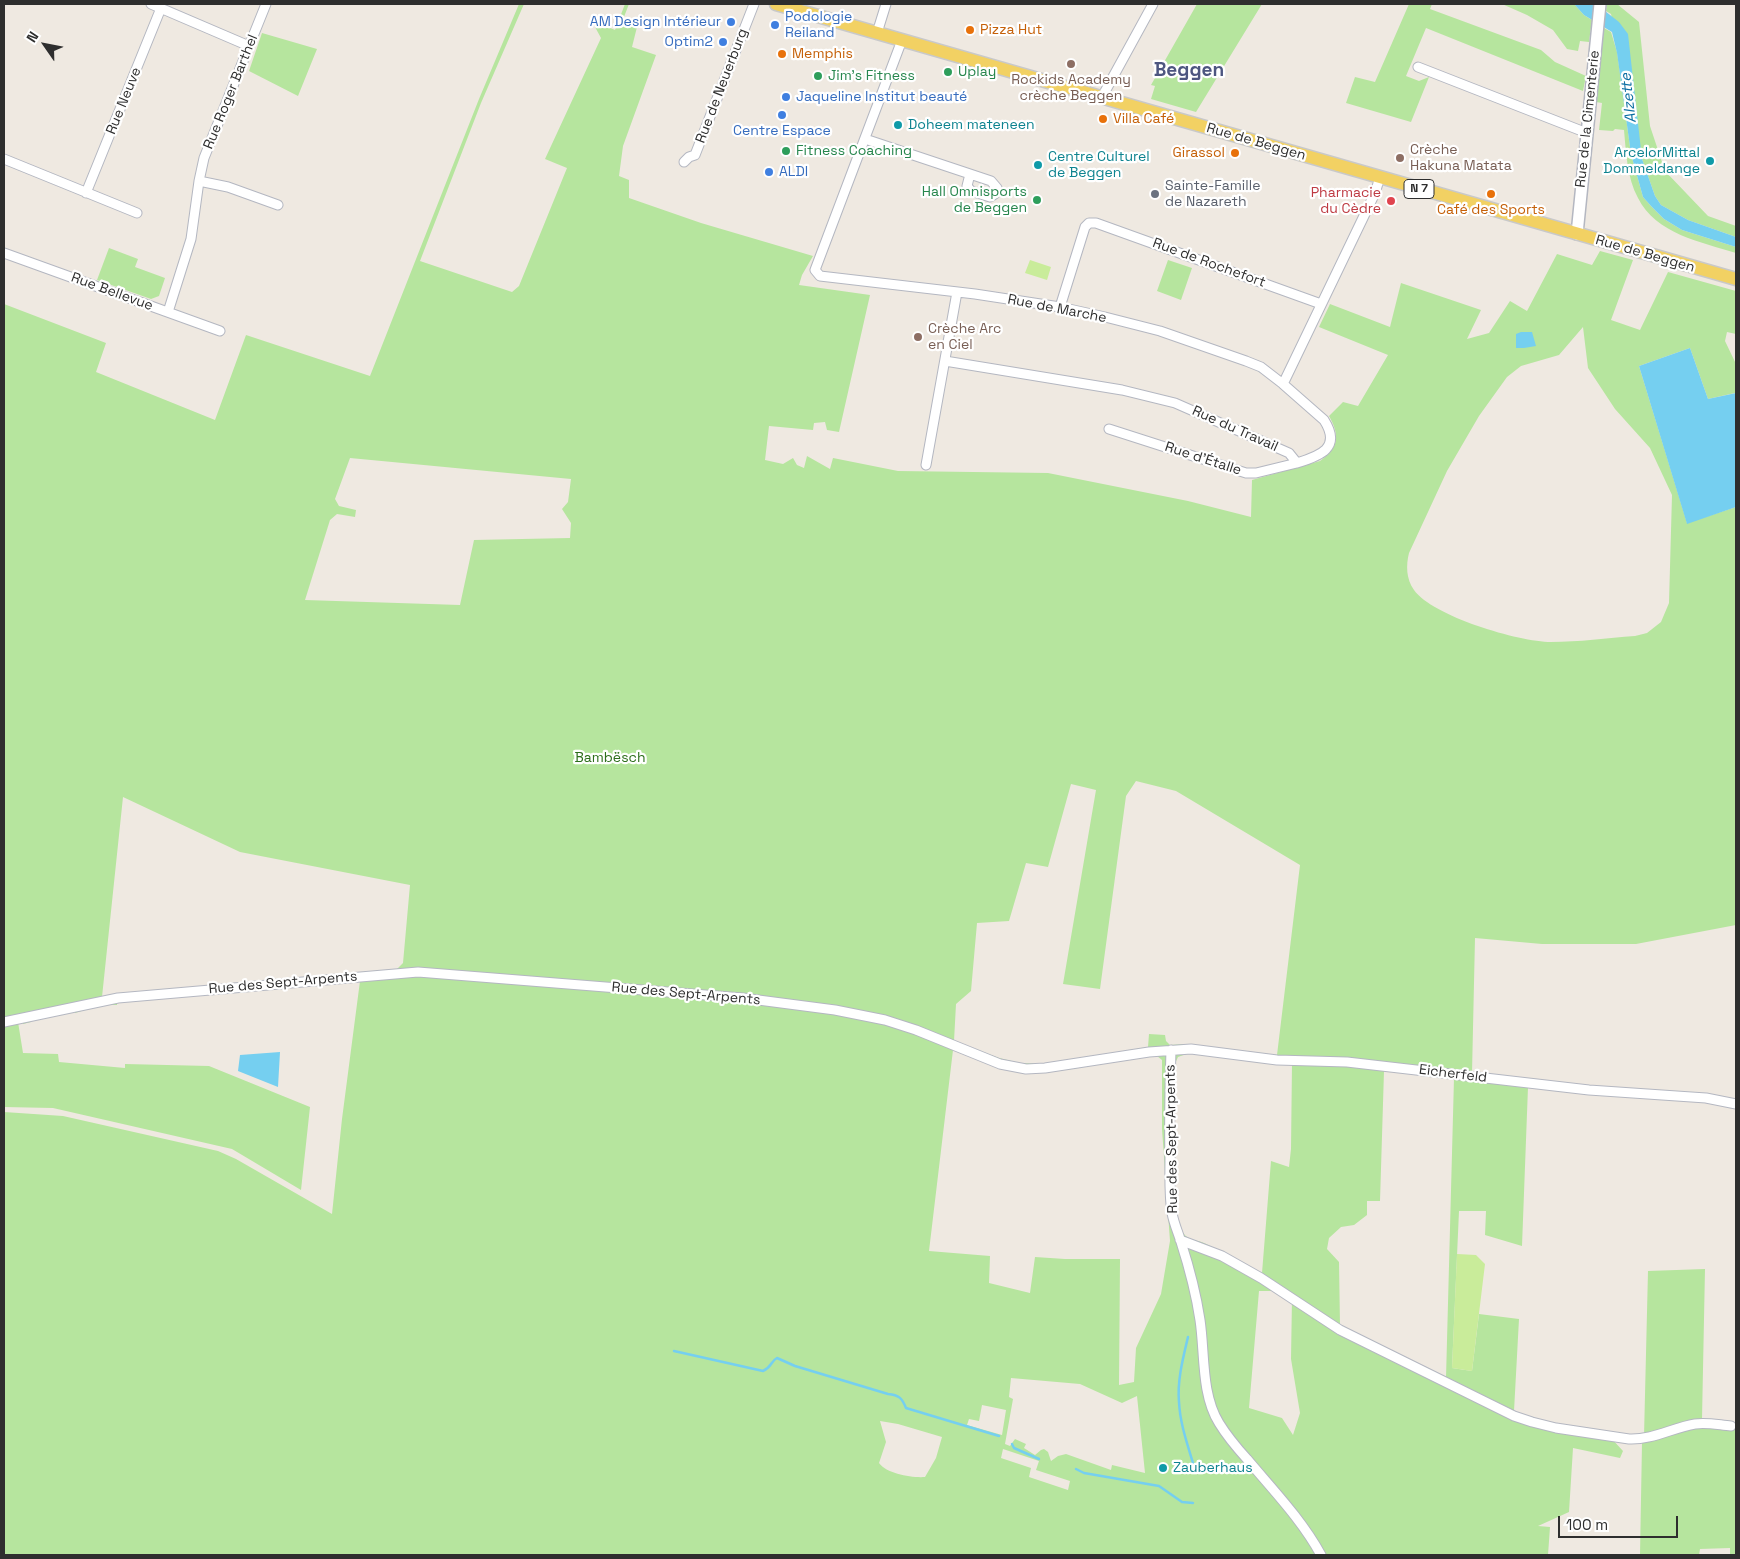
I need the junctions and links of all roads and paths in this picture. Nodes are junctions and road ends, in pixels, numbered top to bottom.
1 (151, 4) edge
2 (266, 4) edge
3 (754, 4) edge
4 (776, 4) edge
5 (886, 4) edge
6 (1153, 4) edge
7 (1600, 4) edge
8 (161, 8) junction
9 (877, 33) junction
10 (902, 40) junction
11 (249, 46) junction
12 (1418, 67) dead end
13 (1102, 97) junction
14 (1587, 133) junction
15 (865, 139) junction
16 (4, 159) edge
17 (684, 162) dead end
18 (970, 174) dead end
19 (1380, 178) junction
20 (199, 181) junction
21 (86, 193) junction
22 (278, 205) dead end
23 (137, 213) dead end
24 (1577, 234) junction
25 (4, 253) edge
26 (1736, 279) edge
27 (957, 292) junction
28 (1322, 304) junction
29 (1060, 307) junction
30 (168, 312) junction
31 (220, 331) dead end
32 (945, 361) junction
33 (1283, 384) junction
34 (1110, 429) dead end
35 (1297, 462) junction
36 (926, 466) dead end
37 (4, 1022) edge
38 (1170, 1050) junction
39 (1736, 1104) edge
40 (1180, 1240) junction
41 (1731, 1426) dead end
42 (1321, 1555) edge

1 - 8 street
2 - 11 street, Rue Roger Barthel
3 - 17 street, Rue de Neuerburg
4 - 9 main road, Rue de Beggen / N 7
5 - 9 street
6 - 13 street
7 - 14 main road, Rue de la Cimenterie
8 - 11 street
8 - 21 street, Rue Neuve
9 - 10 main road, Rue de Beggen / N 7
10 - 13 main road, Rue de Beggen / N 7
10 - 15 street
11 - 20 street, Rue Roger Barthel
12 - 14 street
13 - 19 main road, Rue de Beggen / N 7
14 - 24 main road, Rue de la Cimenterie
15 - 18 street
15 - 27 street, Rue de Marche
16 - 21 street
19 - 24 main road, Rue de Beggen / N 7
19 - 28 street
20 - 22 street
20 - 30 street, Rue Roger Barthel
21 - 23 street
24 - 26 main road, Rue de Beggen / N 7
25 - 30 street, Rue Bellevue
27 - 29 street, Rue de Marche
27 - 32 street
28 - 29 street, Rue de Rochefort
28 - 33 street
29 - 33 street, Rue de Marche
30 - 31 street, Rue Bellevue
32 - 35 street, Rue du Travail
32 - 36 street
33 - 35 street
34 - 35 street, Rue d'Étalle
37 - 38 street, Rue des Sept-Arpents
38 - 39 street, Eicherfeld
38 - 40 street, Rue des Sept-Arpents
40 - 41 street
40 - 42 street, Rue des Sept-Arpents

